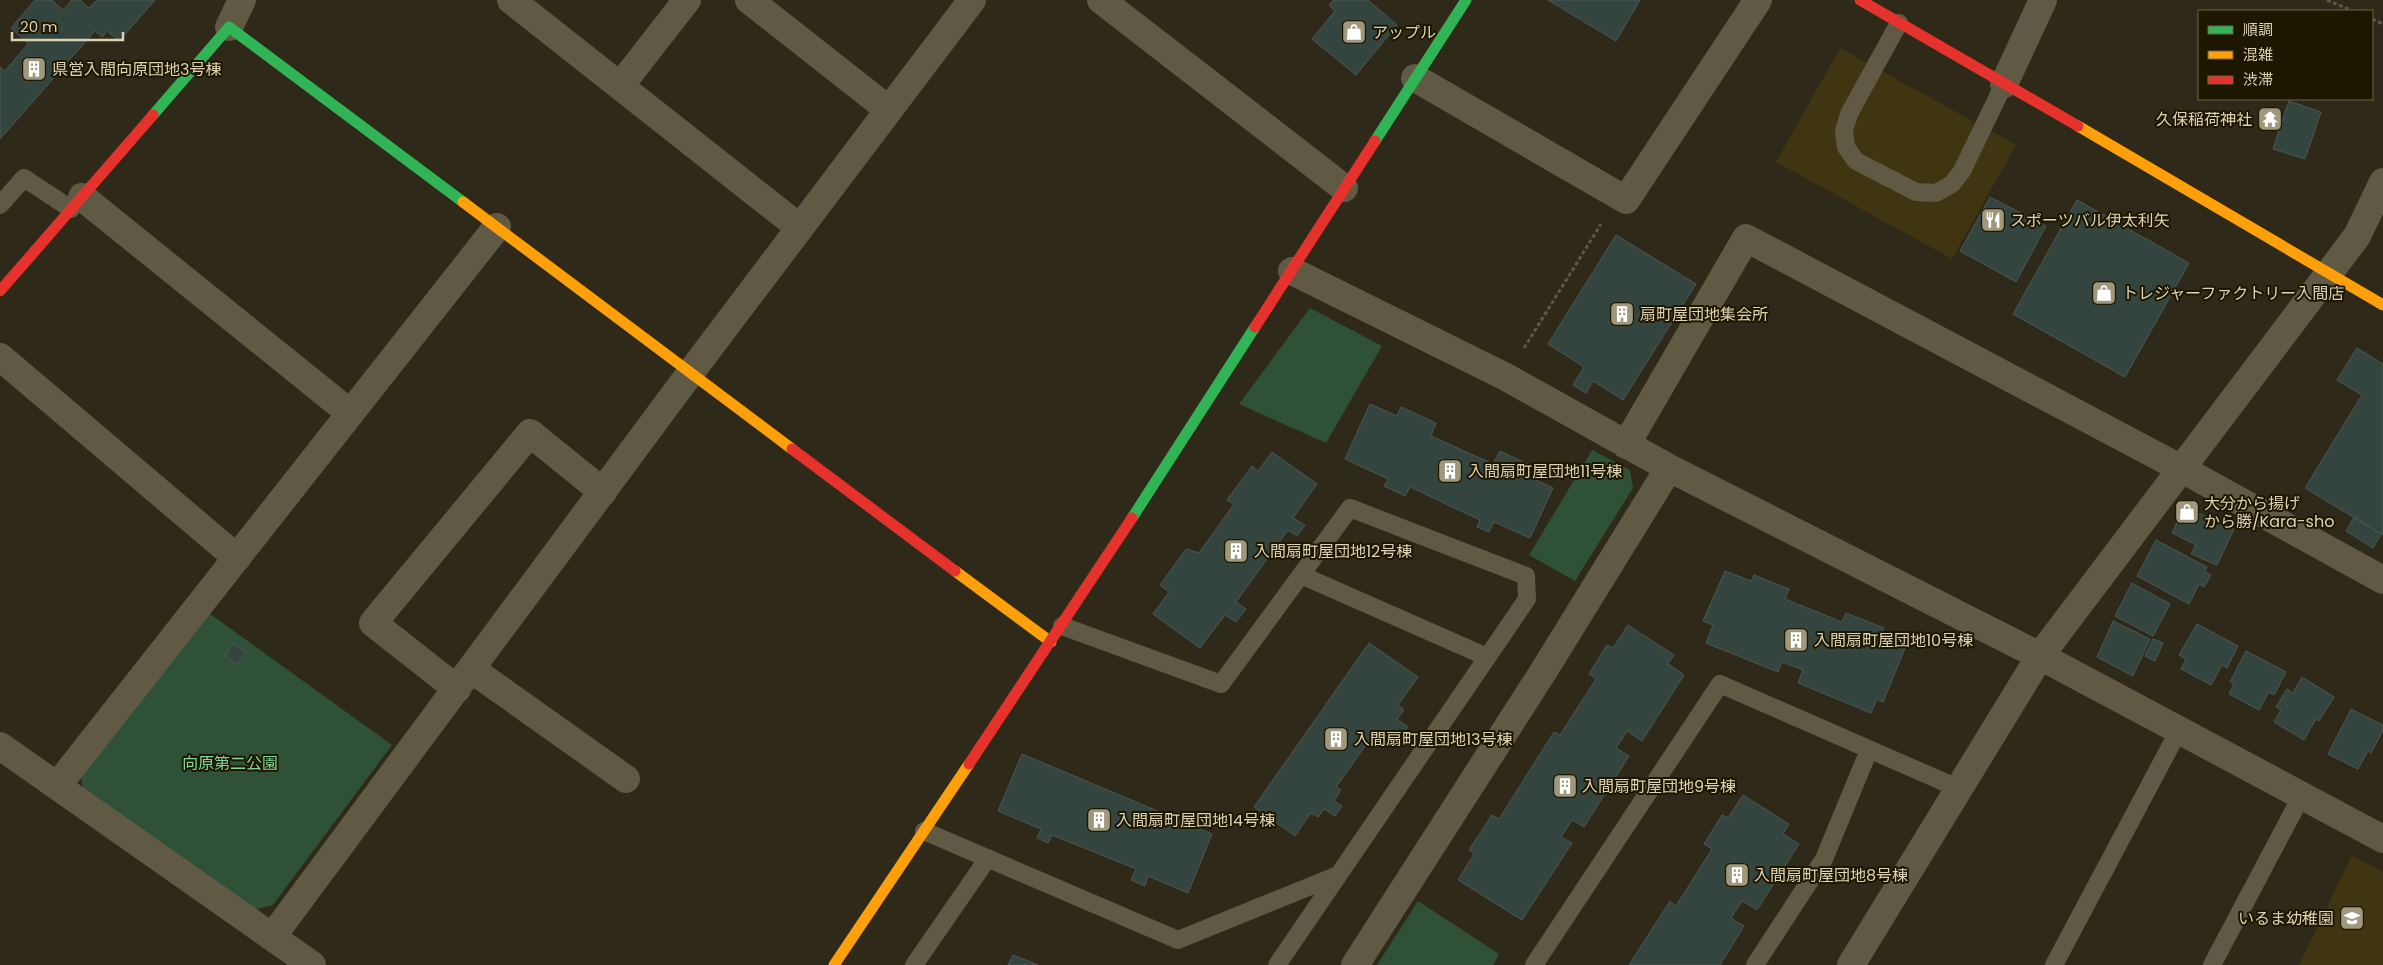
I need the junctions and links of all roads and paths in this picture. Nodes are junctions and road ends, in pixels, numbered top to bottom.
1 (511, 0) edge
2 (687, 0) edge
3 (749, 0) edge
4 (972, 0) edge
5 (1101, 0) edge
6 (1466, 0) edge
7 (1758, 0) edge
8 (1860, 0) edge
9 (2043, 0) edge
10 (2327, 0) edge
11 (233, 9) edge
12 (2351, 10) edge
13 (1899, 23) junction
14 (1416, 78) junction
15 (2004, 84) junction
16 (620, 86) junction
17 (890, 110) junction
18 (2383, 182) edge
19 (1344, 188) junction
20 (1619, 196) junction
21 (76, 203) junction
22 (0, 205) edge
23 (497, 227) junction
24 (800, 228) junction
25 (1292, 271) junction
26 (2330, 272) junction
27 (0, 291) edge
28 (2383, 305) edge
29 (0, 357) edge
30 (691, 372) junction
31 (1506, 378) junction
32 (350, 413) junction
33 (1626, 444) junction
34 (1669, 468) junction
35 (2182, 469) junction
36 (603, 492) junction
37 (237, 558) junction
38 (1301, 575) junction
39 (2383, 580) edge
40 (1062, 626) junction
41 (1051, 642) junction
42 (2040, 656) junction
43 (1487, 657) junction
44 (464, 679) junction
45 (2179, 730) junction
46 (0, 746) edge
47 (1869, 750) junction
48 (626, 779) dead end
49 (57, 786) junction
50 (1960, 789) junction
51 (2302, 795) junction
52 (924, 831) junction
53 (2383, 839) edge
54 (988, 858) junction
55 (1338, 875) junction
56 (272, 937) junction
57 (312, 965) edge
58 (834, 965) edge
59 (914, 965) edge
60 (1277, 965) edge
61 (1356, 965) edge
62 (1534, 965) edge
63 (1755, 965) edge
64 (1851, 965) edge
65 (2054, 965) edge
66 (2212, 965) edge

1 - 16 street
2 - 16 street
3 - 17 street
4 - 17 street
5 - 19 street
6 - 14 street
7 - 20 street
8 - 13 street
9 - 15 street
10 - 12 path
11 - 21 street
11 - 23 street
13 - 15 street
13 - 15 lane
14 - 19 street
14 - 20 street
15 - 26 street
16 - 24 street
17 - 24 street
18 - 26 street
19 - 25 street
20 - 31 path
21 - 22 lane
21 - 27 street
21 - 32 street
23 - 30 street
23 - 32 street
24 - 30 street
25 - 31 street
25 - 40 street
26 - 28 street
26 - 35 street
29 - 37 street
30 - 36 street
30 - 41 street
31 - 33 street
32 - 37 street
33 - 34 street
33 - 35 street
34 - 42 street
34 - 61 street
35 - 39 street
35 - 42 street
36 - 44 street
36 - 44 street
37 - 49 street
38 - 40 lane
38 - 43 lane
38 - 43 lane
40 - 41 street
41 - 52 street
42 - 45 street
42 - 50 street
43 - 55 lane
44 - 48 street
44 - 56 street
45 - 51 street
45 - 65 lane
46 - 49 street
47 - 50 lane
47 - 62 lane
47 - 63 lane
49 - 56 street
50 - 64 street
51 - 53 street
51 - 66 lane
52 - 54 lane
52 - 58 street
54 - 55 lane
54 - 59 lane
55 - 60 lane
56 - 57 street

